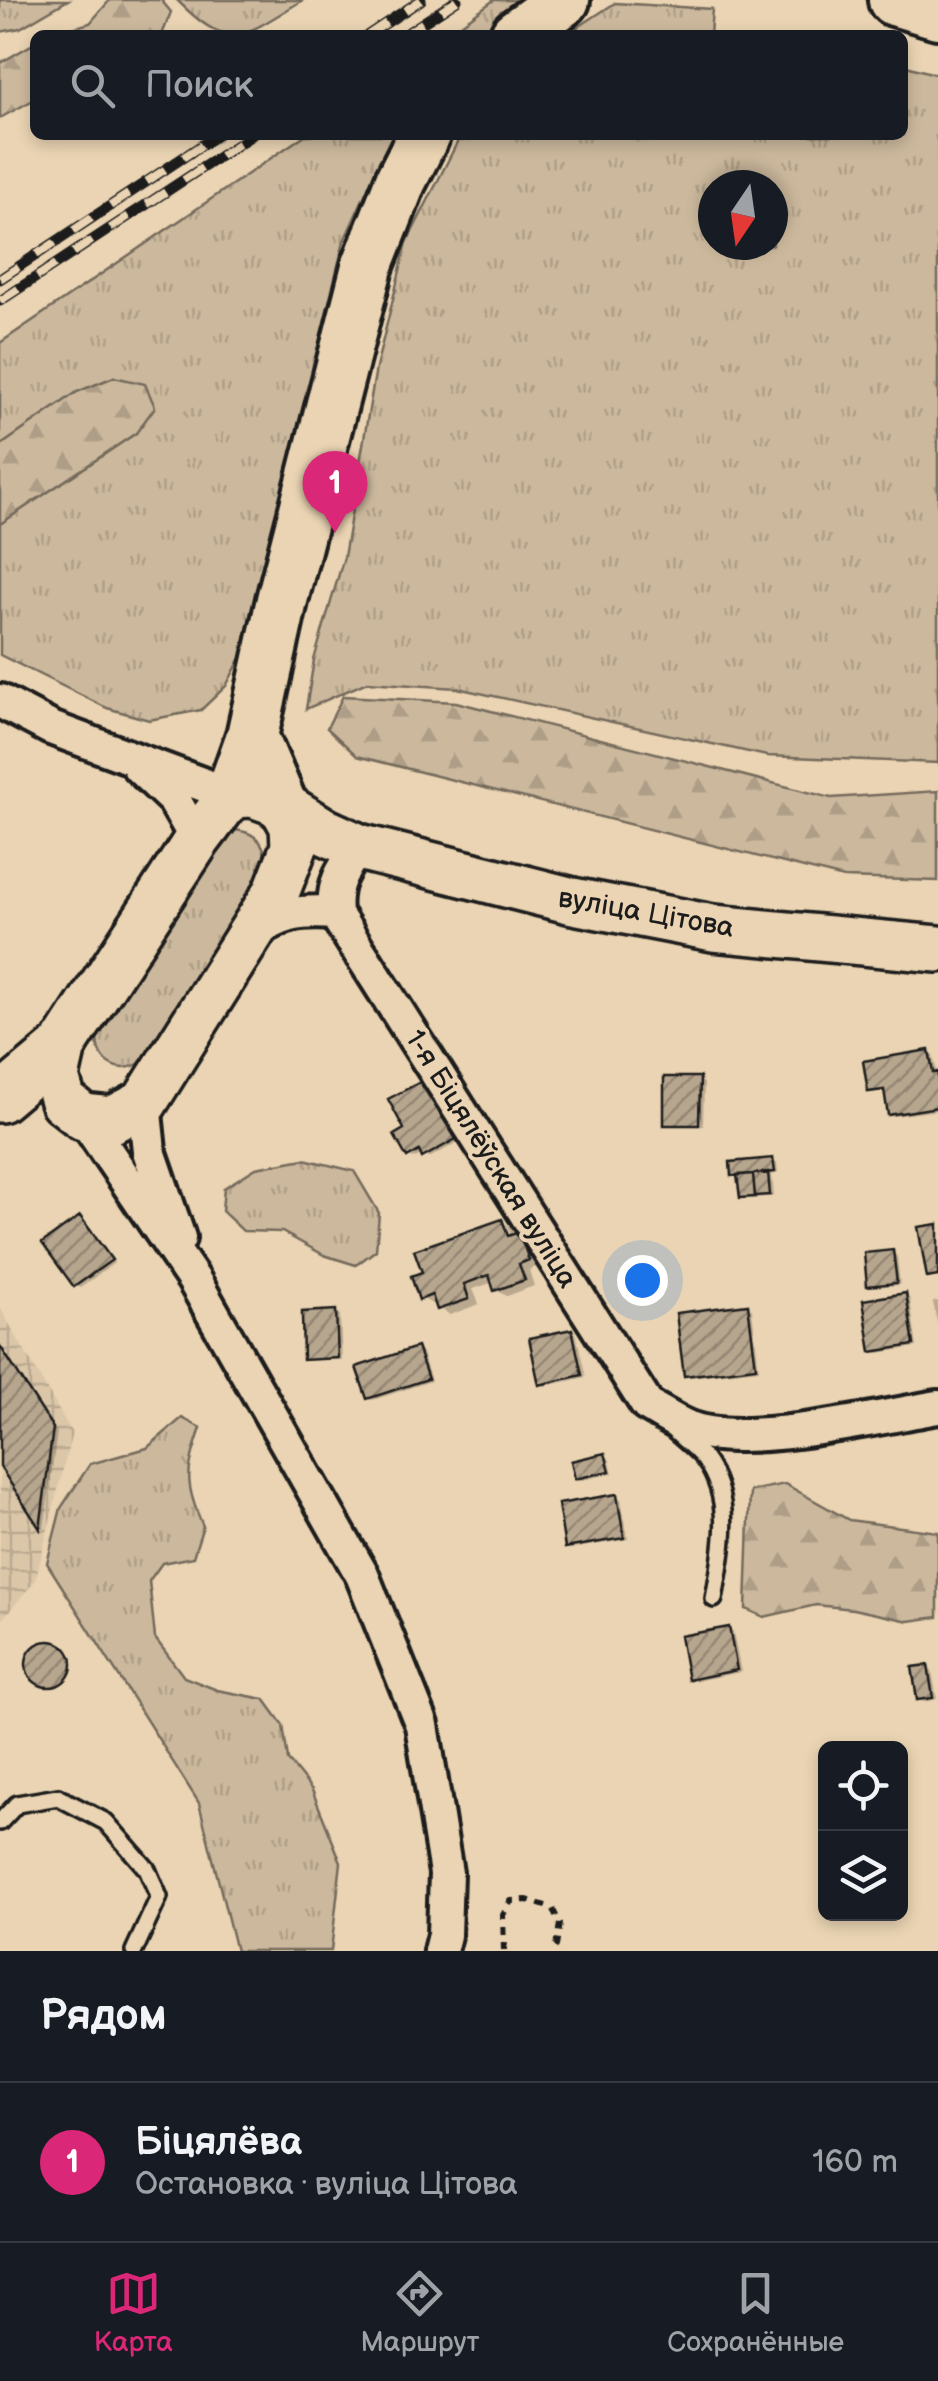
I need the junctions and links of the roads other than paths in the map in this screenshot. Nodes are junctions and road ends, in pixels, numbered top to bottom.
1 (564, 0) edge
2 (894, 0) edge
3 (938, 14) edge
4 (523, 30) edge
5 (421, 140) edge
6 (0, 701) edge
7 (252, 736) junction
8 (129, 757) junction
9 (231, 795) junction
10 (282, 804) junction
11 (197, 840) junction
12 (359, 847) junction
13 (276, 893) junction
14 (335, 913) junction
15 (251, 934) junction
16 (938, 949) edge
17 (63, 1046) junction
18 (0, 1102) edge
19 (144, 1103) junction
20 (73, 1109) junction
21 (194, 1280) junction
22 (647, 1404) junction
23 (938, 1408) edge
24 (714, 1600) dead end
25 (0, 1822) edge
26 (134, 1951) edge
27 (440, 1951) edge

1 - 4 main road
2 - 3 main road
5 - 7 main road
6 - 8 street
7 - 9 main road
7 - 10 main road
8 - 9 street
8 - 11 street
9 - 10 main road
9 - 11 main road
10 - 12 main road, вуліца Цітова
10 - 13 main road
11 - 17 main road
12 - 13 main road
12 - 14 street
12 - 16 main road, вуліца Цітова
13 - 15 main road
14 - 15 street
14 - 22 street, 1-я Біцялёўская вуліца
15 - 19 main road
17 - 18 main road
17 - 20 main road
18 - 20 main road
19 - 20 main road
19 - 21 street
20 - 21 street
21 - 27 street
22 - 23 street
22 - 24 lane
25 - 26 lane

